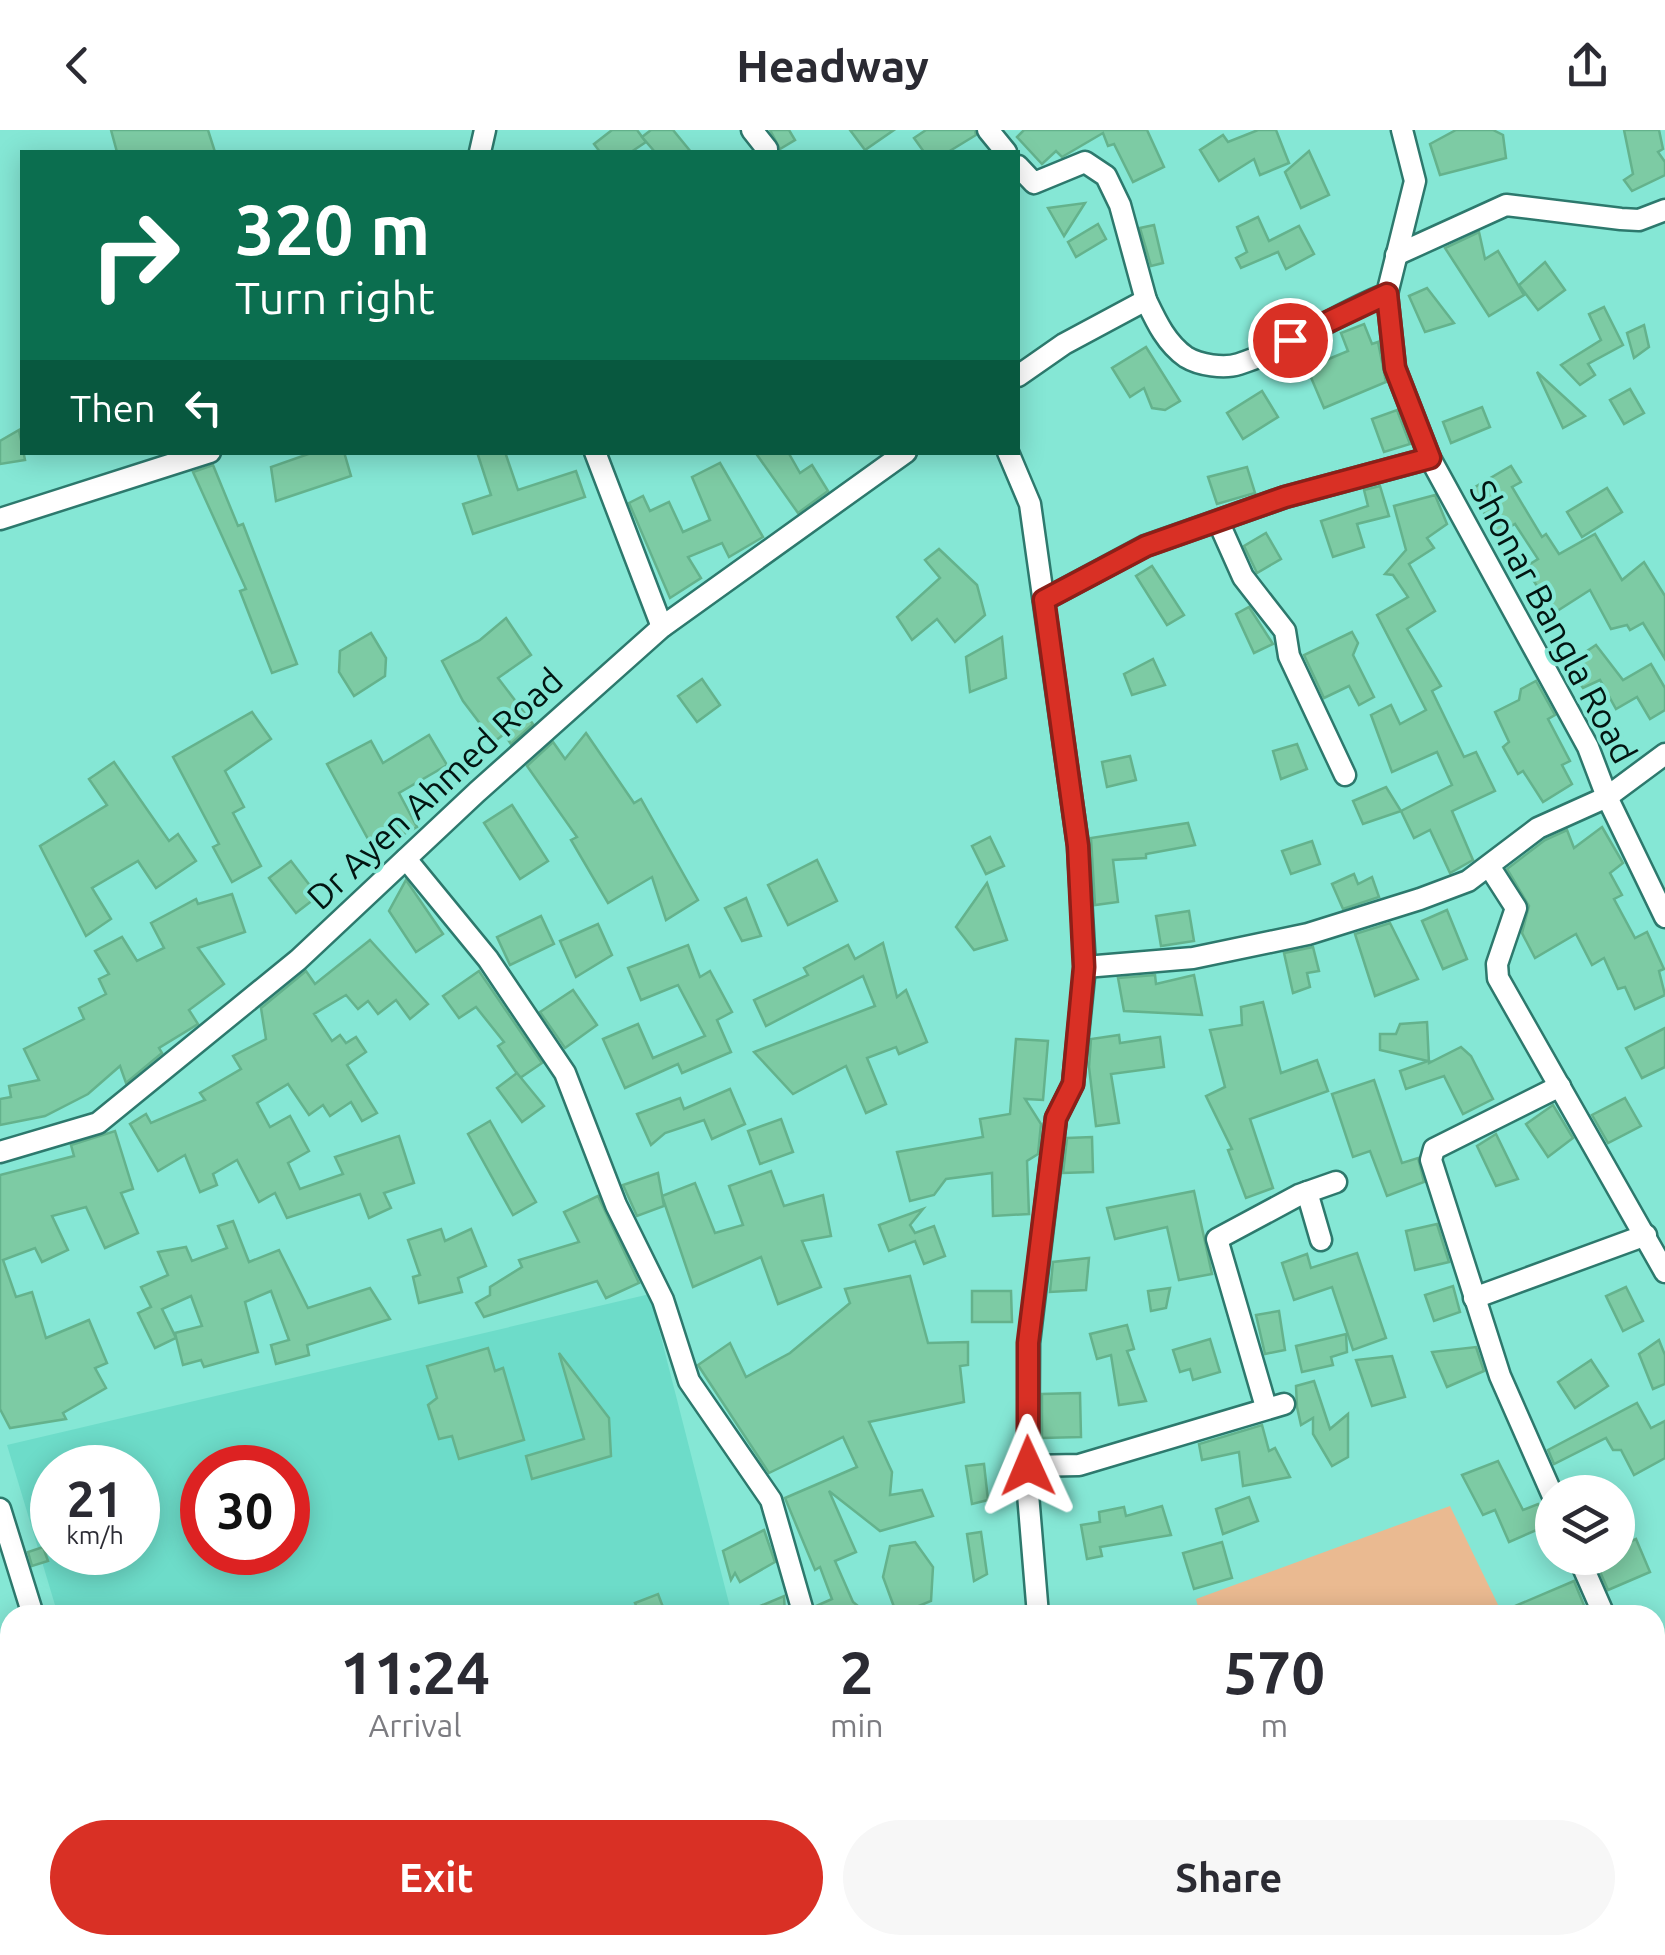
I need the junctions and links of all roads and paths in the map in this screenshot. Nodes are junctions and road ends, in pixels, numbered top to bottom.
1 (752, 130) edge
2 (988, 130) edge
3 (1402, 130) edge
4 (767, 149) dead end
5 (1004, 150) edge
6 (1020, 168) edge
7 (1665, 210) edge
8 (1396, 255) junction
9 (1387, 294) junction
10 (1146, 300) junction
11 (1020, 375) edge
12 (200, 455) edge
13 (596, 455) edge
14 (902, 455) edge
15 (1009, 455) edge
16 (1430, 458) junction
17 (0, 518) edge
18 (1218, 521) junction
19 (1044, 600) junction
20 (662, 627) junction
21 (1665, 754) edge
22 (1345, 775) dead end
23 (1607, 798) junction
24 (406, 859) junction
25 (1489, 866) junction
26 (1665, 917) edge
27 (1084, 967) junction
28 (1560, 1086) junction
29 (0, 1152) edge
30 (1336, 1182) dead end
31 (1307, 1192) junction
32 (1646, 1235) junction
33 (1321, 1240) dead end
34 (1665, 1272) edge
35 (1474, 1298) junction
36 (1028, 1466) junction
37 (1544, 1475) edge
38 (0, 1509) edge
39 (1586, 1575) edge
40 (30, 1605) edge
41 (801, 1605) edge
42 (1037, 1605) edge
43 (1600, 1605) edge

1 - 4 street
2 - 5 street
3 - 8 street
6 - 10 street
7 - 8 street
8 - 9 street
9 - 10 street
9 - 16 street, Shonar Bangla Road
10 - 11 street
12 - 17 street
13 - 20 street
14 - 20 street, Dr Ayen Ahmed Road
15 - 19 street
16 - 18 street
16 - 23 street, Shonar Bangla Road
18 - 19 street
18 - 22 street
19 - 27 street
20 - 24 street, Dr Ayen Ahmed Road
21 - 23 street
23 - 25 street
23 - 26 street, Shonar Bangla Road
24 - 29 street, Dr Ayen Ahmed Road
24 - 41 street
25 - 27 street
25 - 28 street
27 - 36 street
28 - 32 street
28 - 35 street
30 - 31 street
31 - 33 street
31 - 36 street
32 - 34 street
32 - 35 street
35 - 37 street
36 - 42 street
38 - 40 street
39 - 43 street

